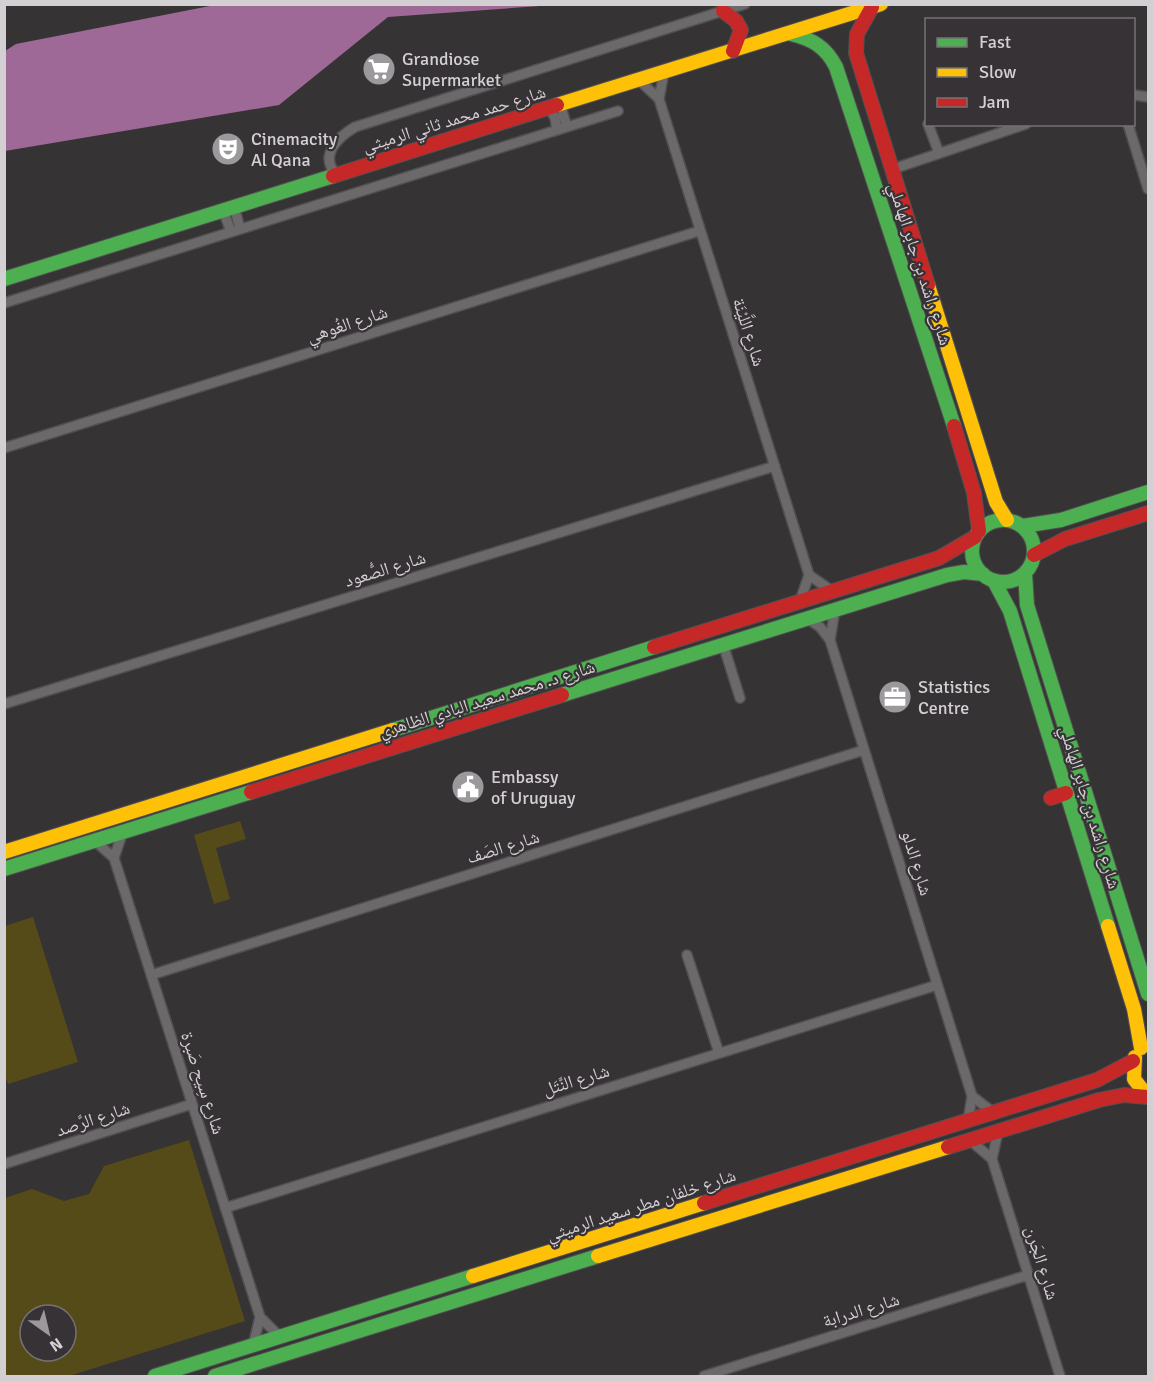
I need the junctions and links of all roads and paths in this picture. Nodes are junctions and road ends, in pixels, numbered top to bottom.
1 (745, 4) edge
2 (876, 6) edge
3 (723, 11) junction
4 (789, 34) junction
5 (733, 51) junction
6 (664, 72) junction
7 (639, 80) junction
8 (658, 99) junction
9 (555, 106) junction
10 (618, 111) dead end
11 (929, 126) edge
12 (1020, 126) edge
13 (1129, 126) edge
14 (562, 129) junction
15 (939, 153) junction
16 (893, 169) junction
17 (337, 175) junction
18 (1149, 189) edge
19 (229, 208) junction
20 (236, 230) junction
21 (699, 231) junction
22 (4, 279) edge
23 (4, 303) edge
24 (4, 448) edge
25 (775, 466) junction
26 (1149, 492) edge
27 (1149, 513) edge
28 (1007, 520) junction
29 (1023, 526) junction
30 (977, 534) junction
31 (1034, 555) junction
32 (1025, 573) junction
33 (809, 575) junction
34 (988, 578) junction
35 (832, 591) junction
36 (800, 601) junction
37 (835, 609) junction
38 (807, 618) junction
39 (690, 636) junction
40 (830, 640) junction
41 (723, 644) junction
42 (695, 653) junction
43 (740, 698) dead end
44 (4, 704) edge
45 (864, 750) junction
46 (1066, 793) junction
47 (1051, 798) dead end
48 (123, 831) junction
49 (94, 840) junction
50 (4, 852) edge
51 (114, 858) junction
52 (4, 869) edge
53 (687, 955) dead end
54 (151, 975) junction
55 (937, 985) junction
56 (1149, 994) edge
57 (1145, 1045) edge
58 (719, 1053) junction
59 (1133, 1061) junction
60 (972, 1096) junction
61 (1149, 1097) edge
62 (192, 1104) junction
63 (994, 1113) junction
64 (964, 1122) junction
65 (998, 1132) junction
66 (970, 1140) junction
67 (878, 1150) junction
68 (992, 1159) junction
69 (4, 1164) edge
70 (884, 1167) junction
71 (225, 1208) junction
72 (1028, 1275) junction
73 (260, 1317) junction
74 (281, 1338) junction
75 (253, 1346) junction
76 (155, 1377) edge
77 (215, 1377) edge
78 (704, 1377) edge
79 (1060, 1377) edge

1 - 3 street
2 - 4 street, شارع حمد محمد ثاني الرميثي
2 - 16 street, شارع راشد بن جابر الهاملي
3 - 5 street
3 - 17 street
4 - 5 street, شارع حمد محمد ثاني الرميثي
4 - 30 street, شارع راشد بن جابر الهاملي
5 - 6 street, شارع حمد محمد ثاني الرميثي
6 - 7 street, شارع حمد محمد ثاني الرميثي
6 - 8 street, شارع اللَّيْنَة
7 - 8 street, شارع اللَّيْنَة
7 - 9 street, شارع حمد محمد ثاني الرميثي
8 - 21 street, شارع اللَّيْنَة
9 - 14 street
9 - 17 street, شارع حمد محمد ثاني الرميثي
10 - 14 street
11 - 15 street
12 - 15 street
13 - 18 street
14 - 20 street
15 - 16 street
16 - 28 street, شارع راشد بن جابر الهاملي
17 - 19 street, شارع حمد محمد ثاني الرميثي
19 - 20 street
19 - 22 street, شارع حمد محمد ثاني الرميثي
20 - 23 street
21 - 24 street, شارع الغُوهي
21 - 25 street, شارع اللَّيْنَة
25 - 33 street, شارع اللَّيْنَة
25 - 44 street, شارع الصُّعود
26 - 29 street
27 - 31 street
28 - 29 street
28 - 30 street
29 - 31 street
30 - 34 street
30 - 35 street, شارع د. محمد سعيد البادي الظاهري
31 - 32 street
32 - 34 street
32 - 56 street, شارع راشد بن جابر الهاملي
33 - 35 street
33 - 36 street
34 - 37 street, شارع د. محمد سعيد البادي الظاهري
34 - 46 street, شارع راشد بن جابر الهاملي
35 - 36 street, شارع د. محمد سعيد البادي الظاهري
36 - 39 street, شارع د. محمد سعيد البادي الظاهري
37 - 38 street, شارع د. محمد سعيد البادي الظاهري
37 - 40 street, شارع الدلو
38 - 40 street, شارع الدلو
38 - 41 street, شارع د. محمد سعيد البادي الظاهري
39 - 42 street
39 - 50 street, شارع د. محمد سعيد البادي الظاهري
40 - 45 street, شارع الدلو
41 - 42 street, شارع د. محمد سعيد البادي الظاهري
41 - 43 street
42 - 48 street, شارع د. محمد سعيد البادي الظاهري
45 - 54 street, شارع الصَف
45 - 55 street, شارع الدلو
46 - 47 street
46 - 57 street, شارع راشد بن جابر الهاملي
48 - 49 street, شارع د. محمد سعيد البادي الظاهري
48 - 51 street
49 - 51 street
49 - 52 street, شارع د. محمد سعيد البادي الظاهري
51 - 54 street, شارع سِيح صَبرة
53 - 58 street
54 - 62 street, شارع سِيح صَبرة
55 - 58 street, شارع النَّتَل
55 - 60 street, شارع الدلو
57 - 59 street
58 - 71 street, شارع النَّتَل
59 - 61 street
59 - 63 street, شارع خلفان مطر سعيد الرميثي
60 - 63 street
60 - 64 street
61 - 65 street, شارع خلفان مطر سعيد الرميثي
62 - 69 street, شارع الرَّصد
62 - 71 street, شارع سِيح صَبرة
63 - 64 street, شارع خلفان مطر سعيد الرميثي
64 - 67 street, شارع خلفان مطر سعيد الرميثي
65 - 66 street, شارع خلفان مطر سعيد الرميثي
65 - 68 street, شارع الجَرن
66 - 68 street
66 - 70 street, شارع خلفان مطر سعيد الرميثي
67 - 70 street
67 - 74 street, شارع خلفان مطر سعيد الرميثي
68 - 72 street, شارع الجَرن
70 - 77 street, شارع خلفان مطر سعيد الرميثي
71 - 73 street, شارع سِيح صَبرة
72 - 78 street, شارع الدرابة
72 - 79 street, شارع الجَرن
73 - 74 street, شارع سِيح صَبرة
73 - 75 street
74 - 75 street, شارع خلفان مطر سعيد الرميثي
75 - 76 street, شارع خلفان مطر سعيد الرميثي

